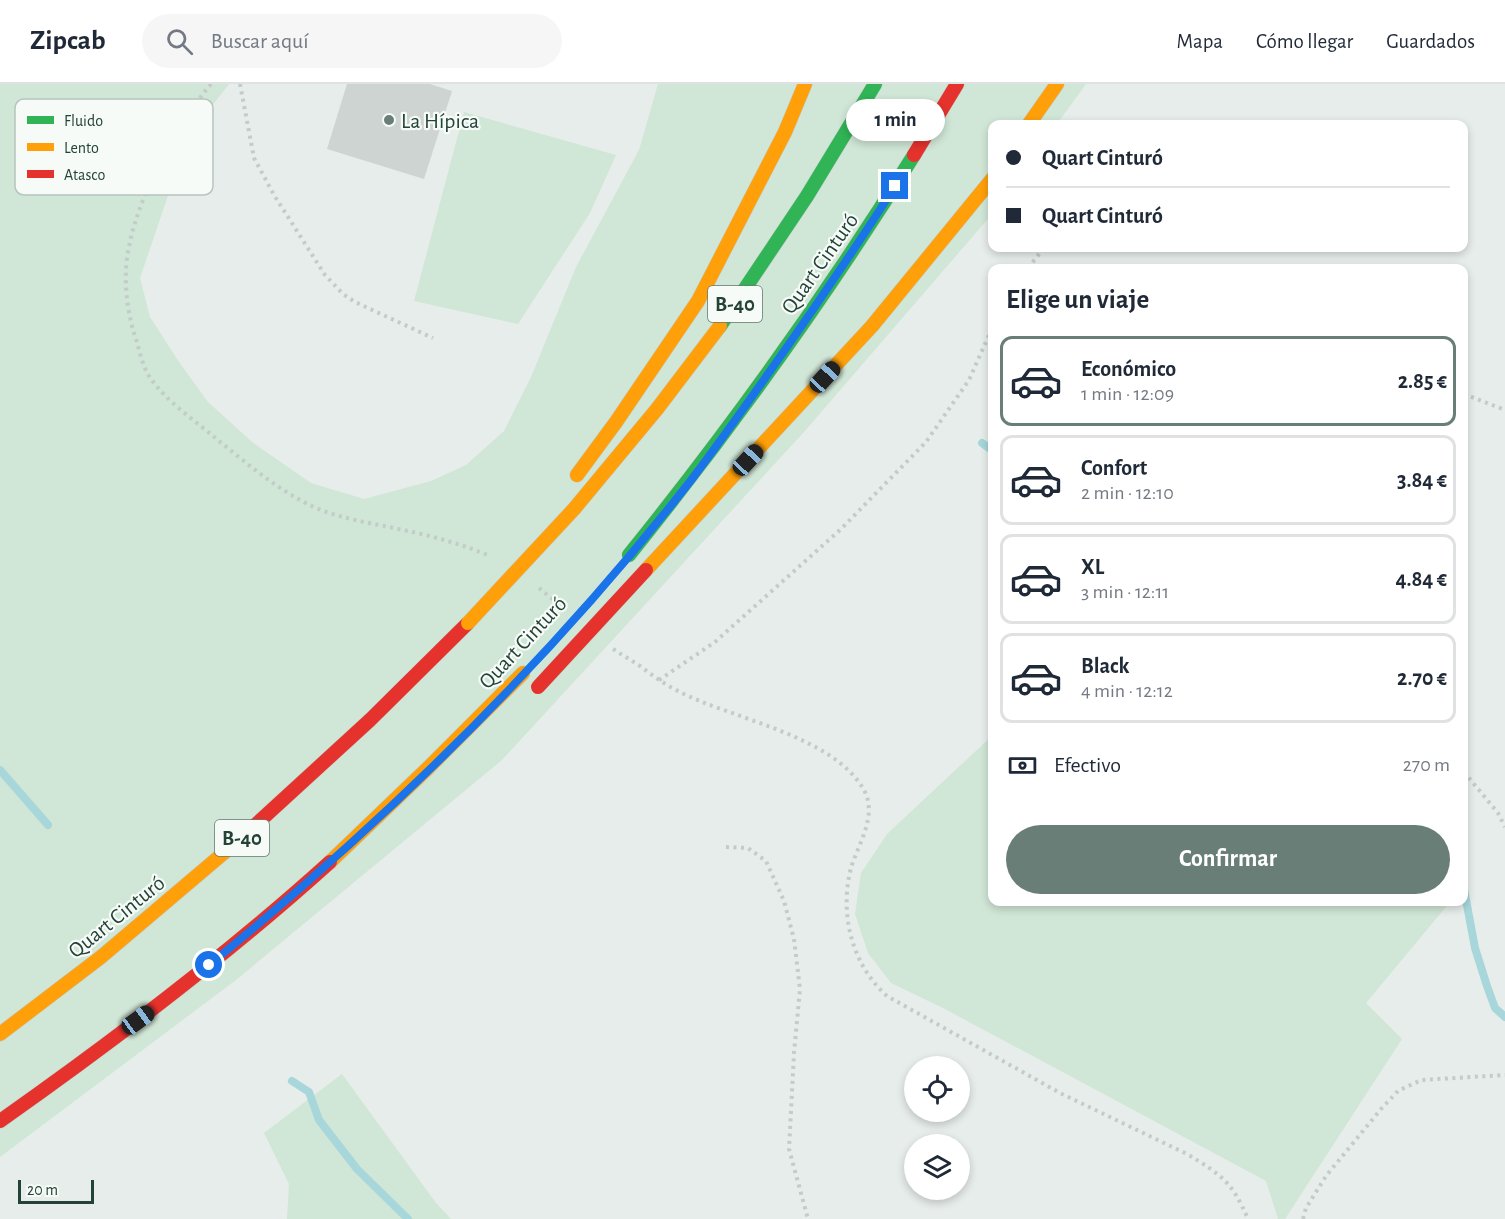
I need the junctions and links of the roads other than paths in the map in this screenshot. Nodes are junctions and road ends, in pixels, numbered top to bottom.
1 (805, 84) edge
2 (875, 84) edge
3 (957, 84) edge
4 (1057, 84) edge
5 (1032, 120) edge
6 (988, 184) edge
7 (572, 482) dead end
8 (625, 560) dead end
9 (404, 666) dead end
10 (527, 669) dead end
11 (534, 692) dead end
12 (357, 733) junction
13 (416, 797) dead end
14 (387, 809) junction
15 (0, 1034) edge
16 (0, 1121) edge

1 - 7 highway
2 - 12 highway, Quart Cinturó / B-40, bridge
3 - 8 highway, Quart Cinturó
4 - 5 highway
6 - 11 highway, bridge
9 - 12 highway
10 - 14 highway, Quart Cinturó
12 - 15 highway, Quart Cinturó / B-40
13 - 14 highway
14 - 16 highway, Quart Cinturó

